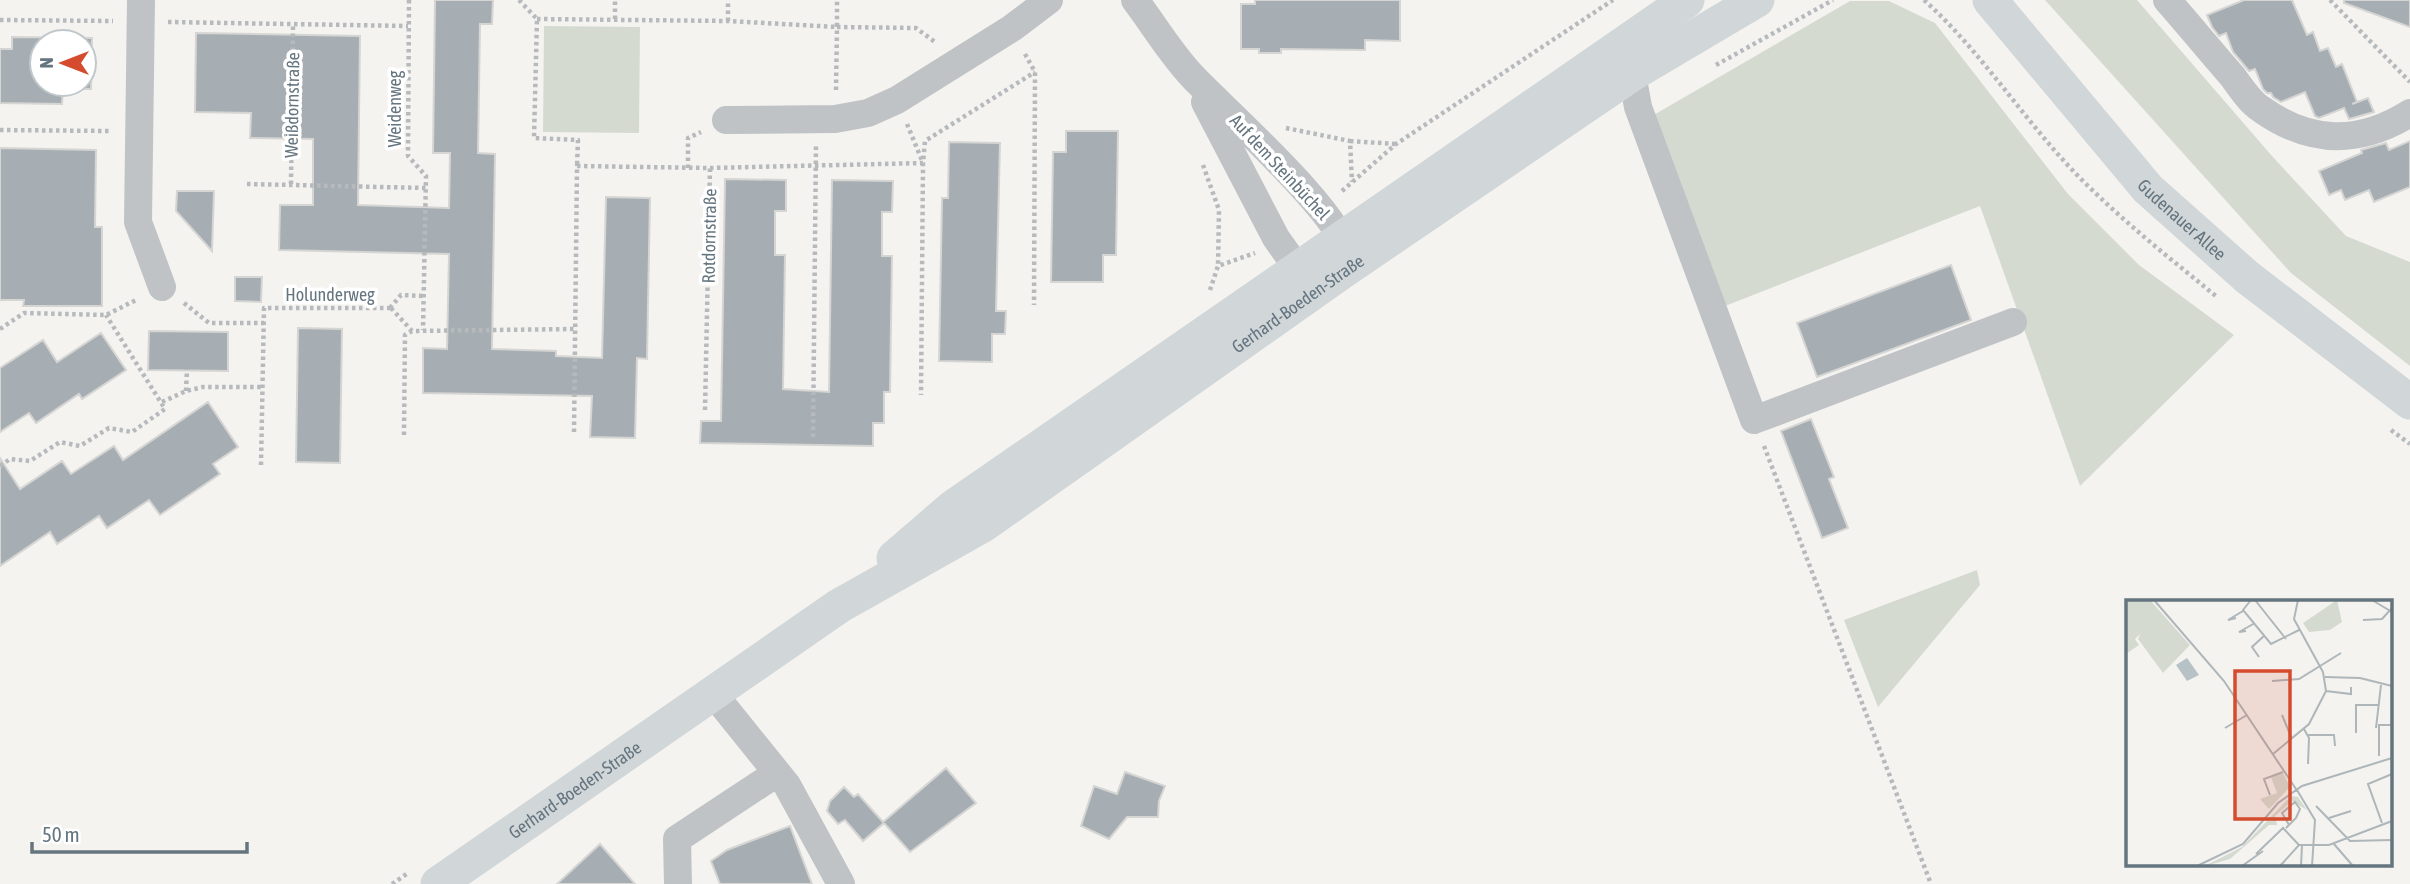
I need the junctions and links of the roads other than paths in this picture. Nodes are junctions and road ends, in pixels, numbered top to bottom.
1 (1049, 0) edge
2 (1135, 0) edge
3 (1687, 0) edge
4 (1757, 0) edge
5 (2167, 0) edge
6 (2002, 9) edge
7 (141, 11) edge
8 (1632, 74) junction
9 (1191, 75) junction
10 (2410, 113) edge
11 (726, 120) road end
12 (1328, 264) junction
13 (162, 287) road end
14 (2014, 322) dead end
15 (2410, 402) edge
16 (712, 692) junction
17 (777, 773) junction
18 (438, 884) edge
19 (678, 884) edge
20 (841, 884) edge

1 - 11 street
2 - 9 street, Auf dem Steinbüchel
3 - 12 main road, Gerhard-Boeden-Straße
4 - 8 main road, Gerhard-Boeden-Straße
5 - 10 street
6 - 15 main road, Gudenauer Allee
7 - 13 street
8 - 12 main road, Gerhard-Boeden-Straße
8 - 14 street
9 - 12 street, Auf dem Steinbüchel
9 - 12 street, Auf dem Steinbüchel
12 - 16 main road, Gerhard-Boeden-Straße
16 - 17 street
16 - 18 main road, Gerhard-Boeden-Straße
17 - 19 street
17 - 20 street

